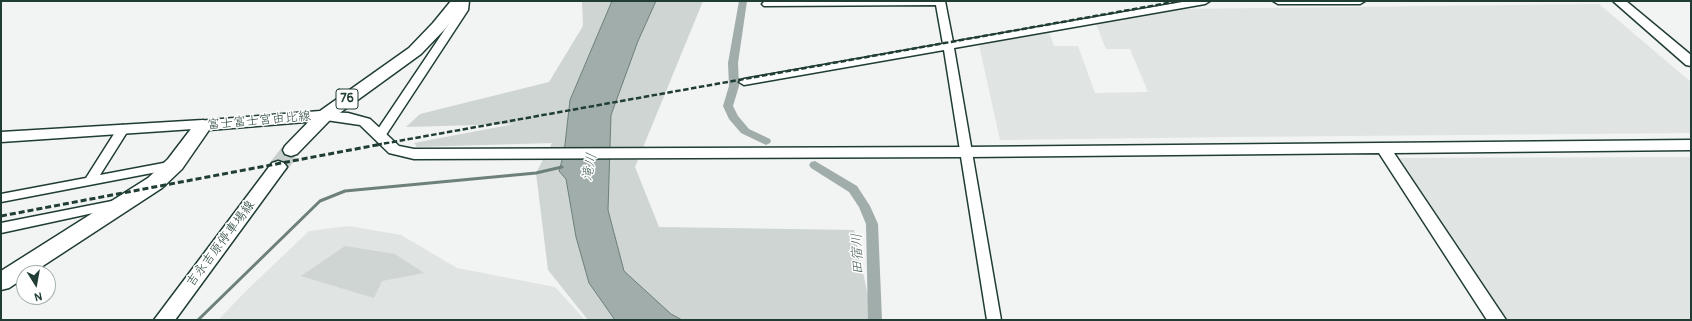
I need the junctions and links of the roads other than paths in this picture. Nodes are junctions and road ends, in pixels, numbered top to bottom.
1 (459, 1) edge
2 (464, 1) edge
3 (1205, 1) edge
4 (1278, 1) edge
5 (1360, 1) edge
6 (1619, 1) edge
7 (940, 2) edge
8 (767, 4) dead end
9 (948, 46) junction
10 (414, 50) junction
11 (433, 55) junction
12 (1691, 62) edge
13 (744, 82) dead end
14 (324, 116) junction
15 (203, 125) junction
16 (123, 129) junction
17 (380, 135) junction
18 (1, 137) edge
19 (1691, 146) edge
20 (1383, 148) junction
21 (291, 150) tunnel mouth
22 (967, 152) junction
23 (175, 164) junction
24 (278, 168) tunnel mouth
25 (89, 182) junction
26 (1, 198) edge
27 (127, 202) junction
28 (1, 228) edge
29 (1, 282) edge
30 (164, 320) edge
31 (994, 320) edge
32 (1496, 320) edge

1 - 10 main road, 富士富士宮由比線 / 76
2 - 11 street
3 - 9 street
4 - 5 street
6 - 12 street
7 - 8 street
7 - 9 street
9 - 13 street
9 - 22 street
10 - 11 street
10 - 14 main road, 富士富士宮由比線 / 76
11 - 17 street
14 - 15 main road, 富士富士宮由比線 / 76
14 - 17 street
14 - 21 main road
15 - 16 street
15 - 23 main road, 富士富士宮由比線
16 - 18 street
16 - 25 street
17 - 22 street
19 - 20 street
20 - 22 street
20 - 32 street
22 - 31 street
23 - 25 street
23 - 27 main road, 富士富士宮由比線
24 - 30 main road, 吉永吉原停車場線
25 - 26 street
27 - 28 street
27 - 29 main road, 富士富士宮由比線

